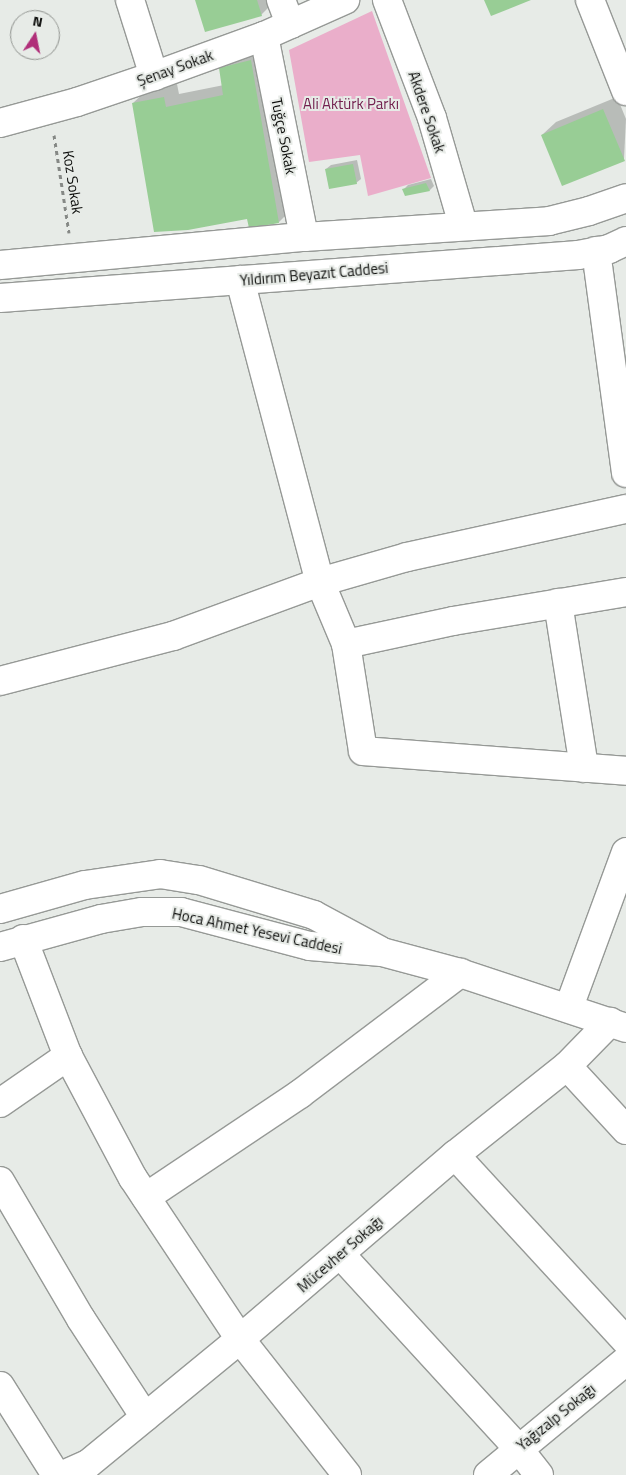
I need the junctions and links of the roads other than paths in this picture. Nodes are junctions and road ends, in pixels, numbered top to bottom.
1 (130, 0) edge
2 (345, 0) edge
3 (387, 0) edge
4 (590, 0) edge
5 (286, 12) edge
6 (264, 36) junction
7 (154, 76) junction
8 (626, 91) edge
9 (0, 123) edge
10 (626, 198) edge
11 (463, 226) junction
12 (304, 237) junction
13 (626, 241) edge
14 (596, 251) junction
15 (0, 265) edge
16 (240, 280) junction
17 (0, 298) edge
18 (626, 473) edge
19 (626, 509) edge
20 (320, 582) junction
21 (626, 592) edge
22 (558, 604) junction
23 (346, 644) junction
24 (0, 681) edge
25 (584, 768) junction
26 (626, 771) edge
27 (625, 856) edge
28 (0, 910) edge
29 (11, 943) edge
30 (382, 952) junction
31 (460, 973) junction
32 (569, 1008) junction
33 (618, 1025) edge
34 (68, 1056) junction
35 (567, 1066) junction
36 (0, 1103) edge
37 (626, 1130) edge
38 (455, 1155) junction
39 (0, 1181) edge
40 (146, 1197) junction
41 (340, 1254) junction
42 (240, 1339) junction
43 (626, 1341) edge
44 (626, 1361) edge
45 (0, 1386) edge
46 (145, 1417) junction
47 (518, 1448) junction
48 (93, 1470) edge
49 (56, 1475) edge
50 (62, 1475) edge
51 (347, 1475) edge
52 (488, 1475) edge
53 (539, 1475) edge

1 - 7 street
2 - 5 street, Şenay Sokak
3 - 11 street, Akdere Sokak
4 - 8 street
5 - 6 street, Şenay Sokak
6 - 7 street, Şenay Sokak
6 - 12 street, Tuğçe Sokak
7 - 9 street, Şenay Sokak
10 - 11 street
11 - 12 street
12 - 15 street
13 - 14 street, Yıldırım Beyazıt Caddesi
14 - 16 street, Yıldırım Beyazıt Caddesi
14 - 18 street
16 - 17 street, Yıldırım Beyazıt Caddesi
16 - 20 street
19 - 20 street
20 - 23 street
20 - 24 street
21 - 22 street
22 - 23 street
22 - 25 street
23 - 25 street
25 - 26 street
27 - 32 street
28 - 30 street
29 - 30 street, Hoca Ahmet Yesevi Caddesi
29 - 34 street
30 - 31 street, Hoca Ahmet Yesevi Caddesi
31 - 32 street, Hoca Ahmet Yesevi Caddesi
31 - 40 street
32 - 33 street, Hoca Ahmet Yesevi Caddesi
33 - 35 street, Mücevher Sokağı
34 - 36 street
34 - 40 street
35 - 37 street
35 - 38 street, Mücevher Sokağı
38 - 41 street, Mücevher Sokağı
38 - 43 street
39 - 46 street
40 - 42 street
41 - 42 street, Mücevher Sokağı
41 - 47 street
42 - 46 street, Mücevher Sokağı
42 - 51 street
44 - 47 street, Yağızalp Sokağı
45 - 49 street
46 - 48 street, Mücevher Sokağı
47 - 52 street, Yağızalp Sokağı
47 - 53 street
48 - 50 street, Mücevher Sokağı

